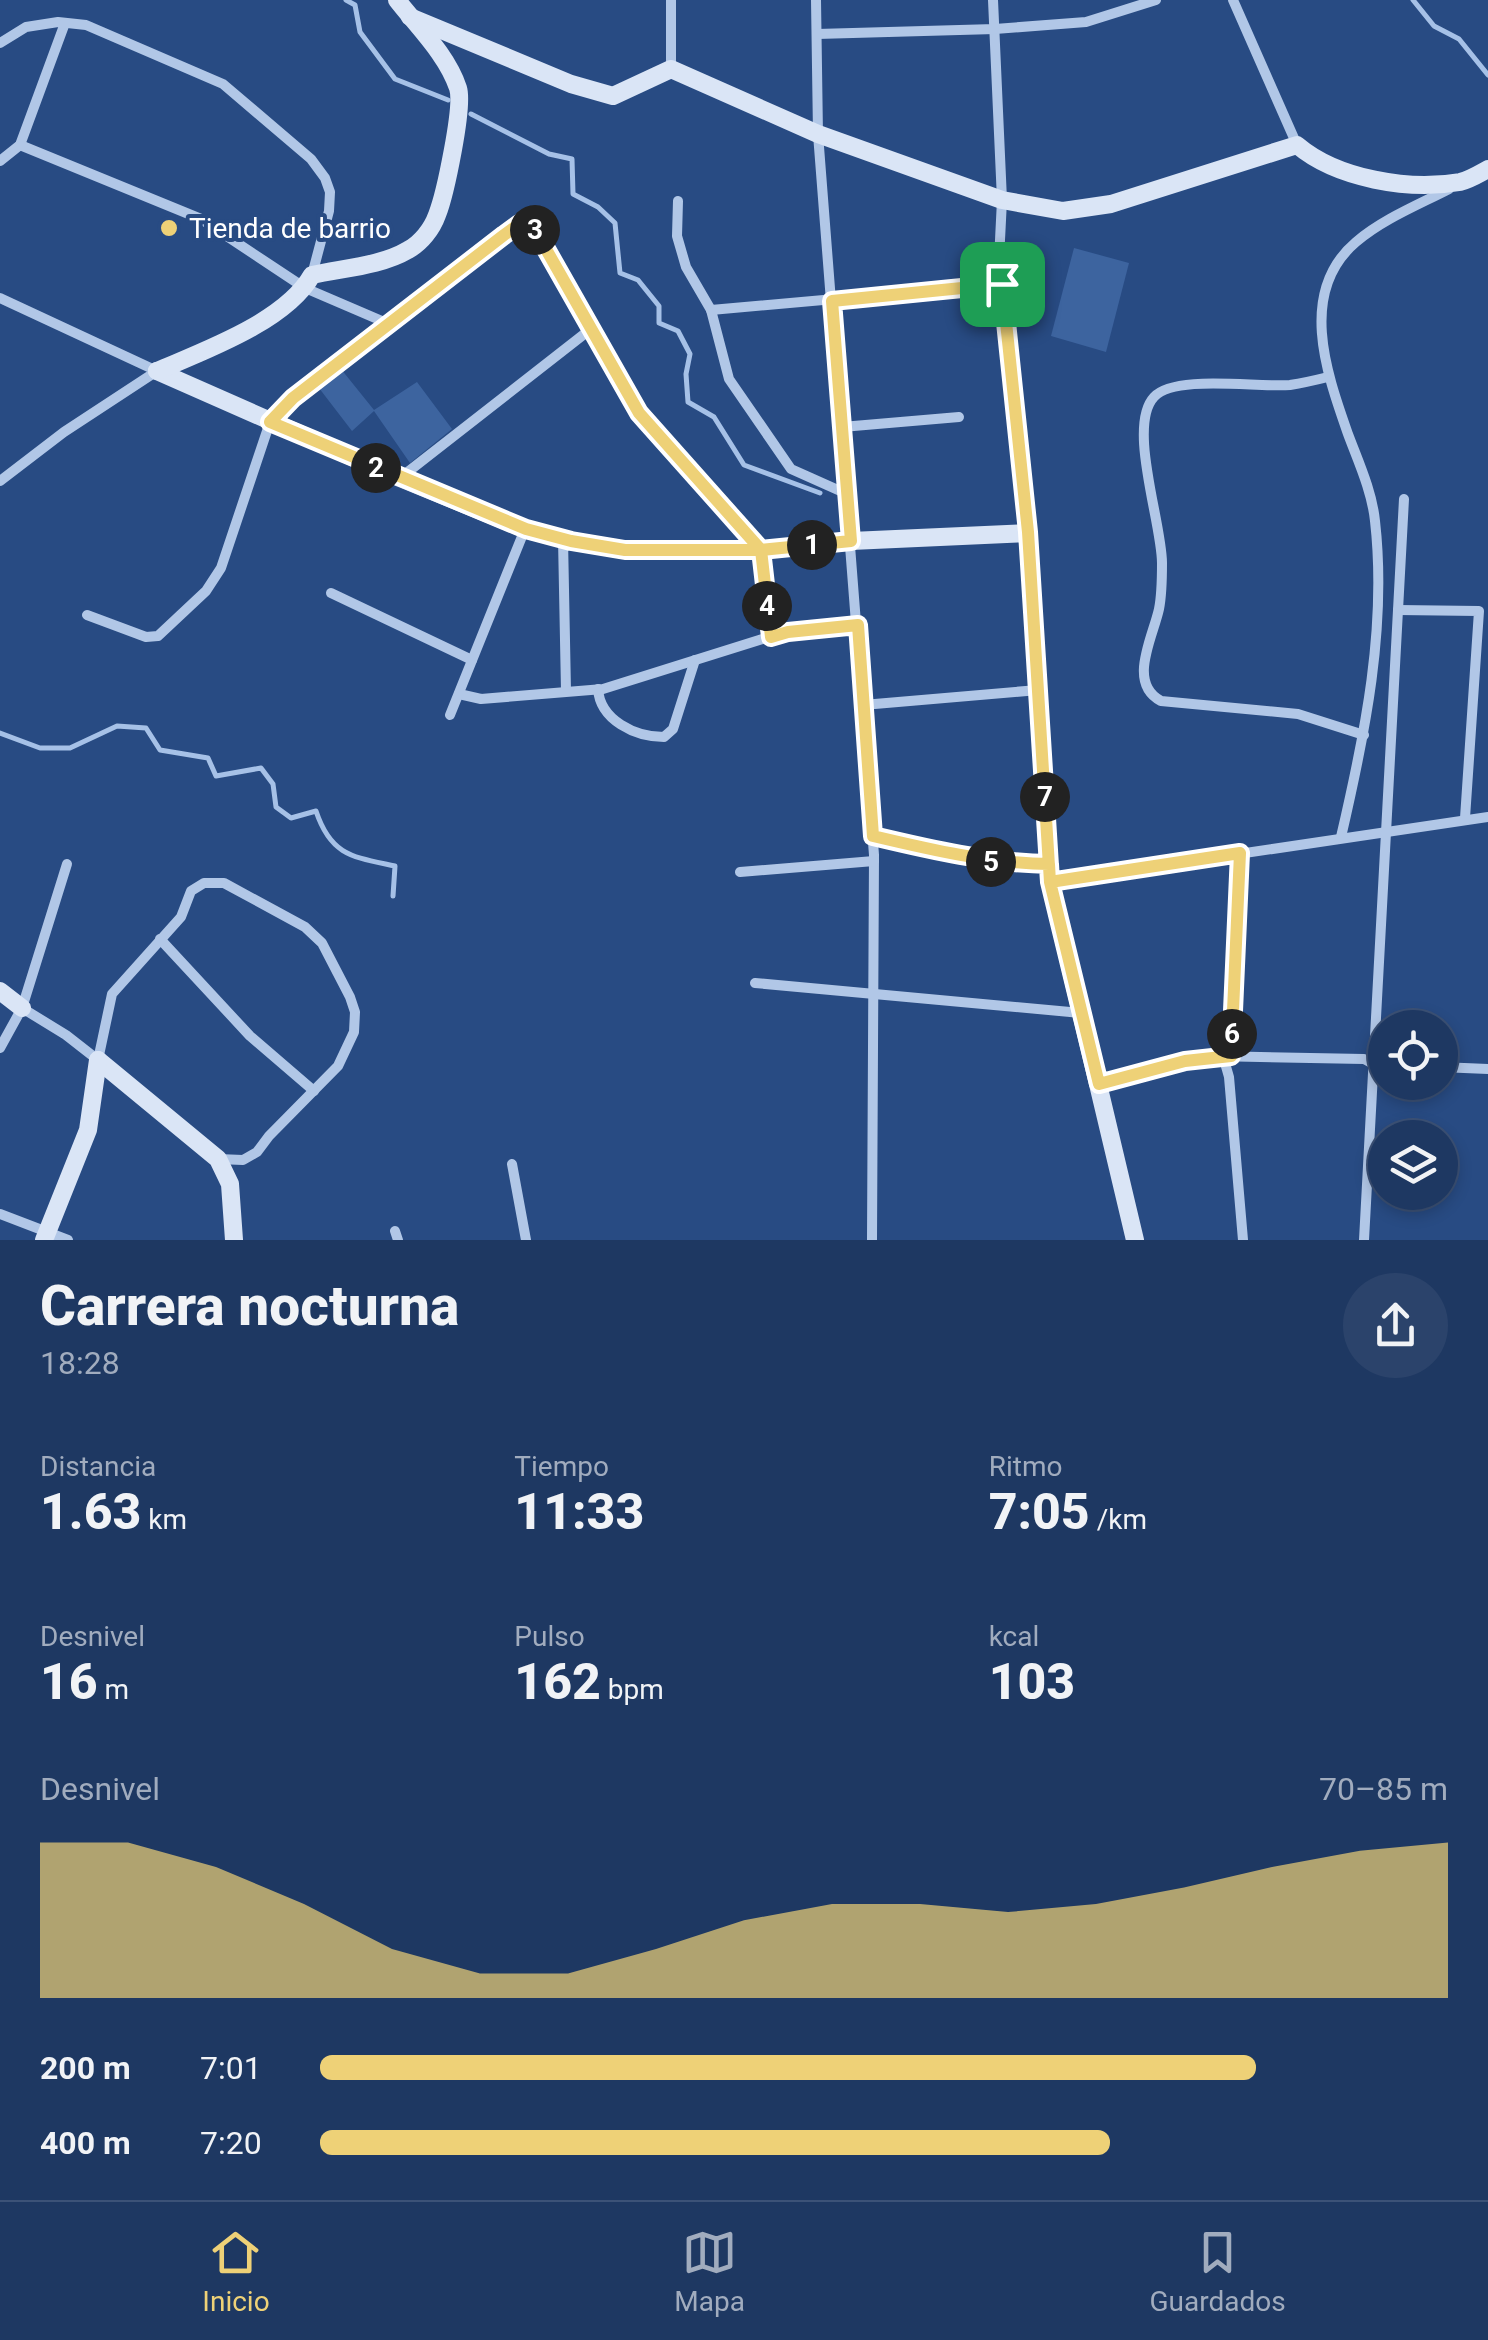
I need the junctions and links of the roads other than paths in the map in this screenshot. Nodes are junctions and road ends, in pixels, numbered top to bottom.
1 (397, 0) edge
2 (670, 0) edge
3 (816, 0) edge
4 (993, 0) edge
5 (1156, 0) edge
6 (1234, 0) edge
7 (410, 17) junction
8 (65, 23) junction
9 (994, 29) junction
10 (817, 34) junction
11 (0, 43) edge
12 (671, 69) junction
13 (818, 134) junction
14 (1298, 145) junction
15 (20, 146) junction
16 (0, 161) edge
17 (1488, 172) edge
18 (1462, 182) junction
19 (1002, 200) junction
20 (678, 201) dead end
21 (308, 282) junction
22 (1002, 284) junction
23 (0, 298) edge
24 (832, 301) junction
25 (711, 310) junction
26 (389, 324) junction
27 (592, 328) junction
28 (157, 370) junction
29 (1328, 377) junction
30 (959, 417) dead end
31 (270, 422) junction
32 (842, 427) junction
33 (400, 478) junction
34 (0, 481) edge
35 (847, 494) junction
36 (1404, 499) dead end
37 (526, 529) junction
38 (1028, 532) junction
39 (564, 540) junction
40 (851, 541) junction
41 (761, 550) junction
42 (332, 593) dead end
43 (1398, 610) junction
44 (88, 616) dead end
45 (858, 625) junction
46 (771, 637) junction
47 (472, 660) junction
48 (695, 660) junction
49 (598, 689) junction
50 (1038, 690) junction
51 (566, 691) junction
52 (458, 694) junction
53 (863, 705) junction
54 (450, 714) dead end
55 (1364, 735) junction
56 (1488, 817) edge
57 (1465, 818) junction
58 (1385, 831) junction
59 (873, 836) junction
60 (1341, 837) junction
61 (1240, 853) junction
62 (874, 862) junction
63 (67, 864) dead end
64 (740, 872) dead end
65 (1050, 873) junction
66 (160, 940) junction
67 (755, 983) dead end
68 (0, 991) edge
69 (873, 995) junction
70 (22, 1008) junction
71 (1380, 1010) edge
72 (1082, 1013) junction
73 (0, 1048) edge
74 (1227, 1056) junction
75 (98, 1060) junction
76 (1368, 1060) edge
77 (1458, 1068) edge
78 (1488, 1069) edge
79 (1099, 1084) junction
80 (314, 1090) junction
81 (1376, 1100) edge
82 (218, 1159) junction
83 (512, 1164) dead end
84 (0, 1214) edge
85 (46, 1236) edge
86 (68, 1240) edge
87 (234, 1240) edge
88 (526, 1240) edge
89 (872, 1240) edge
90 (1135, 1240) edge
91 (1243, 1240) edge
92 (1364, 1240) edge

1 - 7 street
2 - 12 street
3 - 10 street
4 - 9 street
5 - 9 street
6 - 14 street
7 - 12 street
7 - 21 street
8 - 11 street
8 - 15 street
8 - 21 street
9 - 10 street
9 - 19 street
10 - 13 street
12 - 13 street
13 - 19 street
13 - 24 street
14 - 18 street
14 - 19 street
15 - 16 street
15 - 21 street
17 - 18 street
18 - 29 street
19 - 22 street
20 - 25 street
21 - 26 street
21 - 28 street
22 - 24 street
22 - 38 street
23 - 28 street
24 - 25 street
24 - 32 street
25 - 35 street
26 - 27 street
26 - 31 street
27 - 33 street
27 - 41 street
28 - 31 street
28 - 34 street
29 - 55 street
29 - 55 street
30 - 32 street
31 - 33 street
31 - 44 street
32 - 35 street
33 - 37 street
35 - 40 street
36 - 43 street
37 - 39 street
37 - 47 street
38 - 40 street
38 - 50 street
39 - 41 street
39 - 51 street
40 - 41 street
40 - 45 street
41 - 46 street
42 - 47 street
43 - 57 street
43 - 58 street
45 - 46 street
45 - 53 street
46 - 48 street
47 - 52 street
48 - 49 street
48 - 49 street
49 - 51 street
50 - 53 street
50 - 65 street
51 - 52 street
52 - 54 street
53 - 59 street
55 - 60 street
56 - 57 street
57 - 58 street
58 - 60 street
58 - 71 street
59 - 62 street
59 - 65 street
60 - 61 street
61 - 65 street
61 - 74 street
62 - 64 street
62 - 69 street
63 - 70 street
65 - 72 street
66 - 75 street
66 - 80 street
66 - 80 street
67 - 69 street
68 - 70 street
69 - 72 street
69 - 89 street
70 - 73 street
70 - 75 street
72 - 79 street
74 - 76 street
74 - 79 street
74 - 91 street
75 - 82 street
75 - 85 street
77 - 78 street
79 - 90 street
80 - 82 street
81 - 92 street
82 - 87 street
83 - 88 street
84 - 85 street
85 - 86 street

